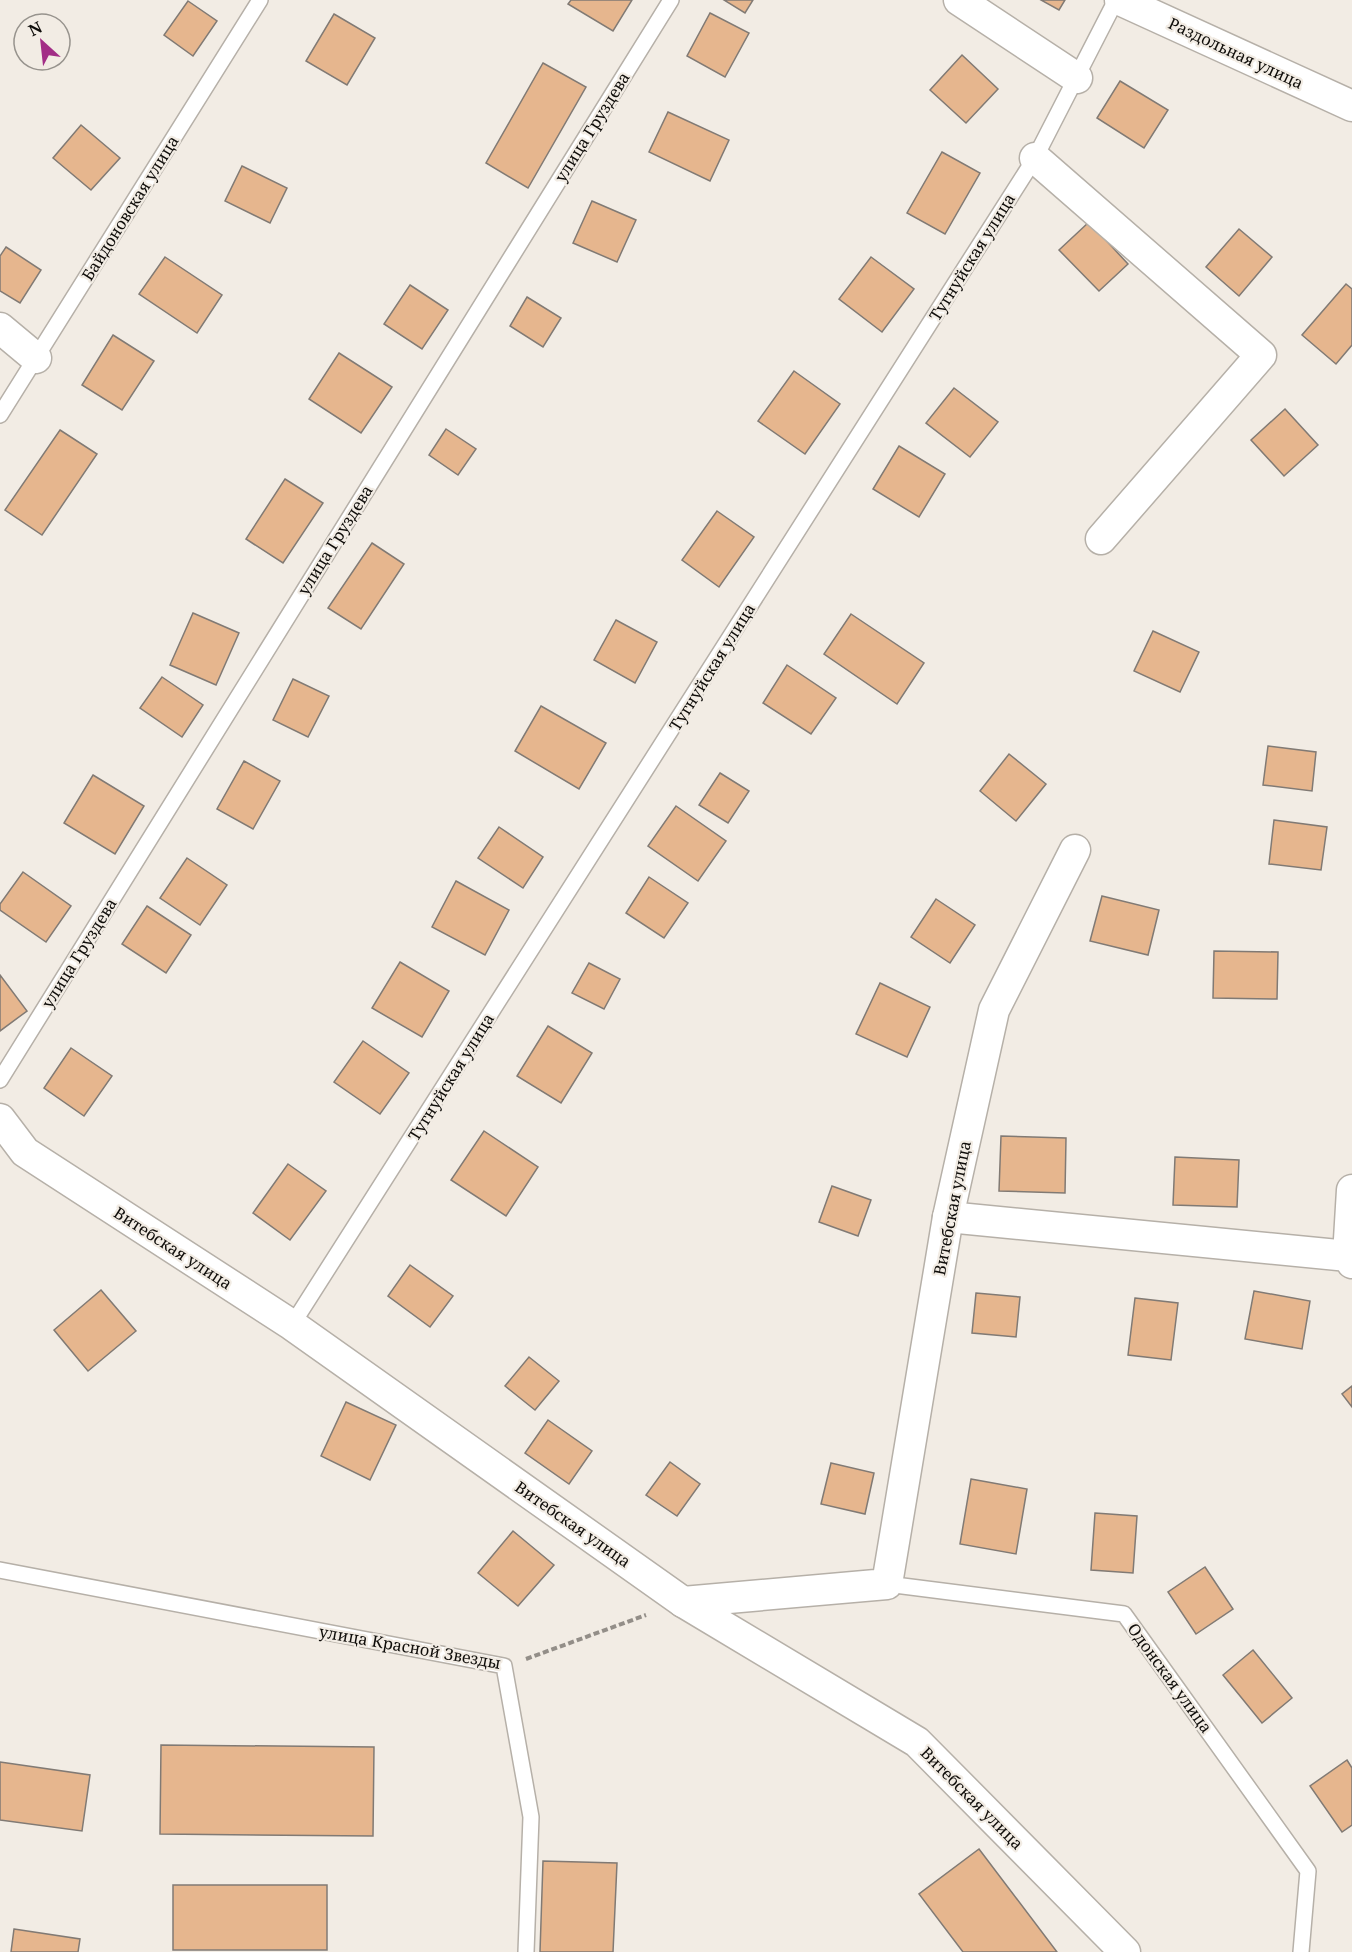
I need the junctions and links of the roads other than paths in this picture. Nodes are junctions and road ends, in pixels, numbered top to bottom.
1 (260, 0) edge
2 (671, 0) edge
3 (959, 0) edge
4 (1118, 0) edge
5 (1077, 78) junction
6 (1352, 106) edge
7 (1035, 158) junction
8 (0, 328) edge
9 (36, 358) junction
10 (0, 415) edge
11 (1101, 539) dead end
12 (1075, 850) dead end
13 (0, 1080) edge
14 (0, 1119) edge
15 (1352, 1190) edge
16 (948, 1216) junction
17 (1350, 1260) edge
18 (292, 1325) junction
19 (0, 1570) edge
20 (887, 1584) junction
21 (683, 1602) junction
22 (526, 1952) edge
23 (1125, 1952) edge
24 (1301, 1952) edge

1 - 9 lane, Байдоновская улица
2 - 13 lane, улица Груздева
3 - 5 street
4 - 5 lane, Тугнуйская улица
4 - 6 street, Раздольная улица
5 - 7 lane, Тугнуйская улица
7 - 11 street
7 - 18 lane, Тугнуйская улица
8 - 9 street
9 - 10 lane, Байдоновская улица
12 - 16 street, Витебская улица
14 - 18 street, Витебская улица
15 - 17 street
16 - 17 street
16 - 20 street, Витебская улица
18 - 21 street, Витебская улица
19 - 22 lane, улица Красной Звезды
20 - 21 street
20 - 24 lane, Одонская улица
21 - 23 street, Витебская улица

